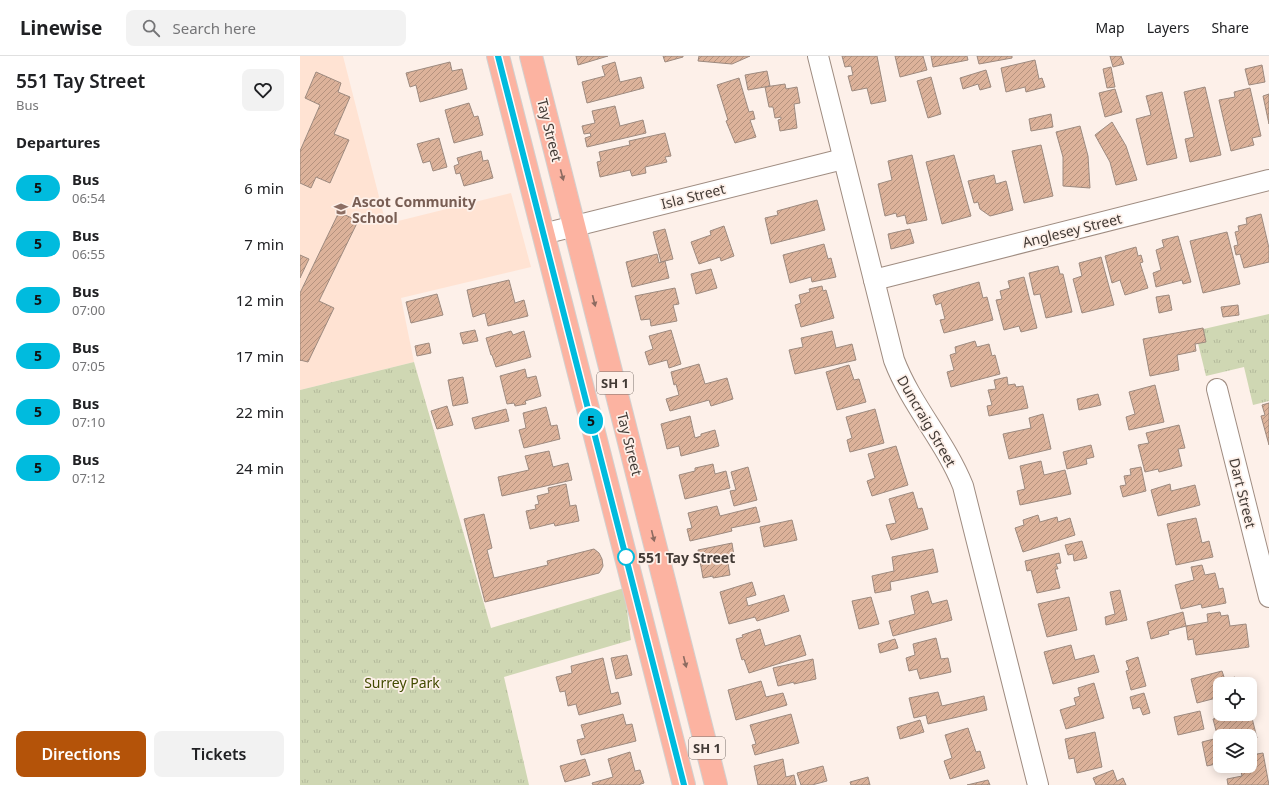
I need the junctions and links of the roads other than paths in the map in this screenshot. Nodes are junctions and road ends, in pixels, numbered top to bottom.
1 (498, 56) edge
2 (531, 56) edge
3 (818, 56) edge
4 (843, 159) junction
5 (1269, 180) edge
6 (575, 227) junction
7 (543, 234) junction
8 (874, 280) junction
9 (1217, 390) dead end
10 (648, 514) junction
11 (617, 523) junction
12 (1269, 597) edge
13 (712, 784) edge
14 (684, 785) edge
15 (1038, 785) edge

1 - 7 highway, SH 1
2 -> 6 highway, Tay Street / SH 1
3 - 4 street, Duncraig Street
4 - 6 street, Isla Street
4 - 8 street, Duncraig Street
5 - 8 street, Anglesey Street
6 - 7 street, Isla Street
6 -> 10 highway, Tay Street / SH 1
7 - 11 highway, SH 1
8 - 15 street, Duncraig Street
9 - 12 street, Dart Street
10 - 11 highway
10 -> 13 highway, Tay Street / SH 1
11 - 14 highway, SH 1

